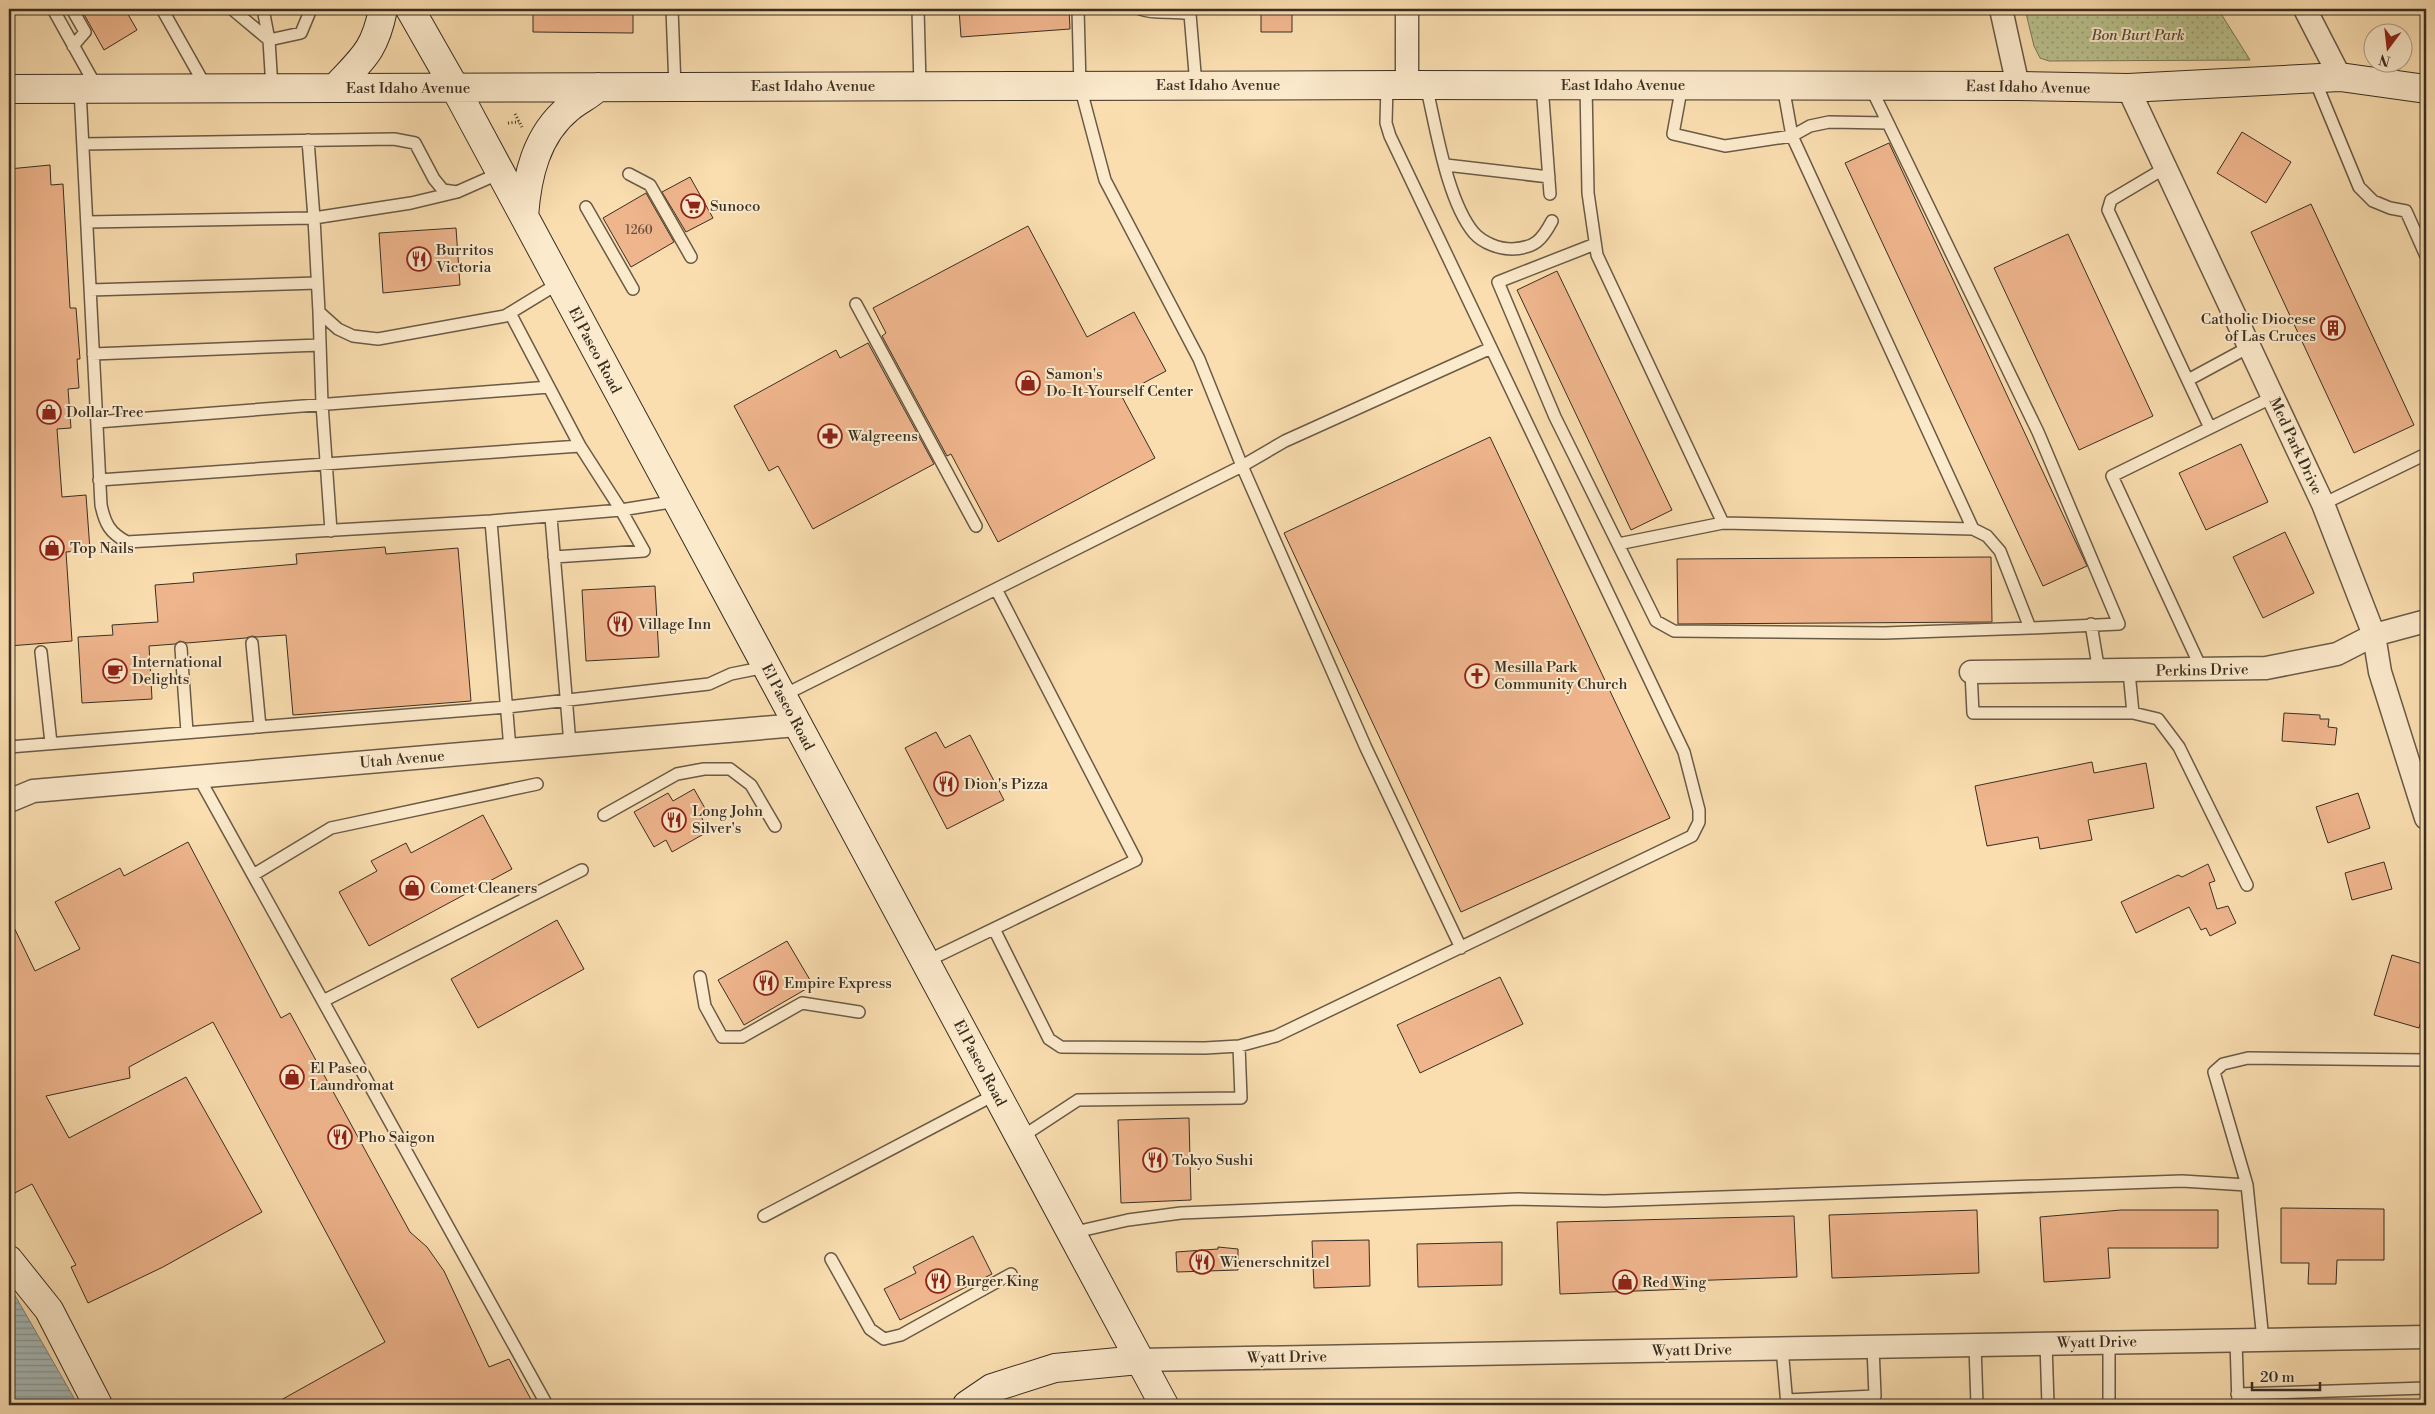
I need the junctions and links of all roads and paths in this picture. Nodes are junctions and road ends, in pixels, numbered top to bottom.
1 (52, 9) edge
2 (72, 9) edge
3 (162, 9) edge
4 (232, 9) edge
5 (263, 9) edge
6 (310, 9) edge
7 (383, 9) edge
8 (410, 9) edge
9 (672, 9) edge
10 (918, 9) edge
11 (1078, 9) edge
12 (1140, 9) edge
13 (1407, 9) edge
14 (2001, 9) edge
15 (2305, 9) edge
16 (269, 40) junction
17 (73, 46) junction
18 (2327, 78) junction
19 (1196, 85) junction
20 (1407, 85) junction
21 (1542, 85) junction
22 (1586, 85) junction
23 (1682, 85) junction
24 (1783, 85) junction
25 (1870, 85) junction
26 (920, 86) junction
27 (1080, 86) junction
28 (2018, 86) junction
29 (598, 87) junction
30 (675, 87) junction
31 (272, 88) junction
32 (335, 88) junction
33 (454, 88) junction
34 (2128, 88) junction
35 (9, 89) edge
36 (89, 89) junction
37 (207, 89) junction
38 (2426, 89) edge
39 (519, 122) dead end
40 (508, 123) dead end
41 (1888, 123) junction
42 (1792, 136) junction
43 (308, 140) junction
44 (83, 144) junction
45 (1446, 165) junction
46 (2165, 168) junction
47 (500, 173) junction
48 (629, 174) dead end
49 (1549, 177) junction
50 (457, 192) junction
51 (1550, 194) dead end
52 (586, 207) dead end
53 (524, 216) junction
54 (314, 218) junction
55 (1552, 221) dead end
56 (87, 222) junction
57 (1596, 244) junction
58 (2426, 256) edge
59 (691, 257) dead end
60 (559, 282) junction
61 (317, 283) junction
62 (634, 289) dead end
63 (90, 290) junction
64 (856, 304) dead end
65 (319, 312) junction
66 (510, 313) junction
67 (320, 345) junction
68 (2249, 347) junction
69 (1490, 348) junction
70 (93, 354) junction
71 (2188, 380) junction
72 (549, 387) junction
73 (2272, 397) junction
74 (322, 404) junction
75 (96, 422) junction
76 (2210, 428) junction
77 (580, 446) junction
78 (2426, 454) edge
79 (327, 464) junction
80 (1242, 466) junction
81 (100, 480) junction
82 (677, 501) junction
83 (2323, 504) junction
84 (621, 510) junction
85 (551, 517) junction
86 (491, 522) junction
87 (1723, 523) junction
88 (976, 526) dead end
89 (1973, 529) junction
90 (331, 531) junction
91 (1618, 544) junction
92 (554, 557) junction
93 (996, 589) junction
94 (2426, 621) edge
95 (2091, 624) junction
96 (2030, 628) junction
97 (2374, 635) junction
98 (252, 643) dead end
99 (181, 648) dead end
100 (41, 652) dead end
101 (766, 667) junction
102 (2202, 670) junction
103 (1971, 672) joint
104 (2100, 672) junction
105 (2129, 672) junction
106 (782, 696) junction
107 (566, 700) junction
108 (507, 707) junction
109 (2133, 713) junction
110 (798, 725) junction
111 (260, 727) junction
112 (187, 732) junction
113 (51, 744) junction
114 (570, 744) junction
115 (9, 747) edge
116 (510, 750) junction
117 (198, 776) junction
118 (537, 784) dead end
119 (9, 801) edge
120 (604, 816) dead end
121 (2426, 818) edge
122 (775, 826) dead end
123 (582, 870) dead end
124 (253, 875) junction
125 (2247, 885) dead end
126 (994, 929) junction
127 (1461, 948) junction
128 (925, 962) junction
129 (700, 977) dead end
130 (323, 1001) junction
131 (859, 1012) dead end
132 (1239, 1046) junction
133 (2426, 1060) edge
134 (996, 1094) junction
135 (1020, 1138) junction
136 (2247, 1186) junction
137 (764, 1216) dead end
138 (1071, 1233) junction
139 (831, 1259) dead end
140 (9, 1260) edge
141 (1011, 1274) dead end
142 (2426, 1336) edge
143 (2236, 1340) junction
144 (2263, 1340) junction
145 (2109, 1342) junction
146 (2046, 1343) junction
147 (1975, 1345) junction
148 (1873, 1347) junction
149 (1782, 1348) junction
150 (1139, 1360) junction
151 (2426, 1388) edge
152 (2237, 1400) edge
153 (1787, 1403) edge
154 (98, 1405) edge
155 (547, 1405) edge
156 (967, 1405) edge
157 (1164, 1405) edge
158 (1977, 1405) edge
159 (2048, 1405) edge
160 (2109, 1405) edge

1 - 17 lane
2 - 17 lane
3 - 37 lane
4 - 16 lane
5 - 16 lane
6 - 16 lane
7 - 32 street
8 - 33 street, El Paseo Road
9 - 30 lane
10 - 26 lane
11 - 27 lane
12 - 19 lane
13 - 20 street
14 - 28 street
15 - 18 street
16 - 31 lane
17 - 36 lane
18 - 34 street, East Idaho Avenue
18 - 38 street, East Idaho Avenue
18 - 58 lane
19 - 20 street, East Idaho Avenue
19 - 27 street, East Idaho Avenue
20 - 21 street, East Idaho Avenue
20 - 45 lane
20 - 69 lane
21 - 22 street, East Idaho Avenue
21 - 49 lane
22 - 23 street, East Idaho Avenue
22 - 57 lane
23 - 24 street, East Idaho Avenue
23 - 42 lane
24 - 25 street, East Idaho Avenue
24 - 42 lane
25 - 28 street, East Idaho Avenue
25 - 41 lane
26 - 27 street, East Idaho Avenue
26 - 30 street, East Idaho Avenue
27 - 80 lane
28 - 34 street, East Idaho Avenue
29 - 30 street, East Idaho Avenue
29 - 33 street, East Idaho Avenue
29 - 53 street
31 - 32 street, East Idaho Avenue
31 - 37 street, East Idaho Avenue
32 - 33 street, East Idaho Avenue
33 - 47 street, El Paseo Road
34 - 46 street, Med Park Drive
35 - 36 street, East Idaho Avenue
36 - 37 street, East Idaho Avenue
36 - 44 lane
39 - 40 path
41 - 42 lane
41 - 95 lane
42 - 89 lane
43 - 44 lane
43 - 50 lane
43 - 54 lane
44 - 56 lane
45 - 49 lane
45 - 55 lane
46 - 68 street, Med Park Drive
46 - 71 lane
47 - 50 lane
47 - 53 street, El Paseo Road
48 - 59 lane
49 - 51 lane
50 - 54 lane
52 - 62 lane
53 - 60 street, El Paseo Road
54 - 56 lane
54 - 61 lane
56 - 63 lane
57 - 87 lane
57 - 91 lane
60 - 66 lane
60 - 82 street, El Paseo Road
61 - 63 lane
61 - 65 lane
63 - 70 lane
64 - 88 lane
65 - 66 lane
65 - 67 lane
66 - 72 lane
67 - 70 lane
67 - 74 lane
68 - 71 lane
68 - 73 street, Med Park Drive
69 - 80 lane
69 - 127 lane
70 - 75 lane
71 - 76 lane
72 - 74 lane
72 - 77 lane
73 - 76 lane
73 - 83 street, Med Park Drive
74 - 75 lane
74 - 79 lane
75 - 81 lane
76 - 102 lane
77 - 79 lane
77 - 84 lane
78 - 83 lane
79 - 81 lane
79 - 90 lane
80 - 93 lane
80 - 127 lane
81 - 90 lane
82 - 84 lane
82 - 101 street, El Paseo Road
83 - 97 street, Med Park Drive
84 - 85 lane
84 - 92 lane
85 - 86 lane
85 - 92 lane
86 - 90 lane
86 - 108 lane
87 - 89 lane
87 - 91 lane
89 - 96 lane
91 - 96 lane
92 - 107 lane
93 - 106 lane
93 - 126 lane
94 - 97 street, Perkins Drive
95 - 96 lane
95 - 104 lane
97 - 102 street, Perkins Drive
97 - 121 street, Med Park Drive
98 - 111 lane
99 - 112 lane
100 - 113 lane
101 - 106 street, El Paseo Road
101 - 107 lane
102 - 105 street, Perkins Drive
103 - 104 street, Perkins Drive
103 - 109 lane
104 - 105 street, Perkins Drive
105 - 109 lane
106 - 110 street, El Paseo Road
107 - 108 lane
107 - 114 lane
108 - 111 lane
108 - 116 lane
109 - 125 lane
110 - 114 street, Utah Avenue
110 - 128 street, El Paseo Road
111 - 112 lane
112 - 113 lane
113 - 115 lane
114 - 116 street, Utah Avenue
116 - 117 street, Utah Avenue
117 - 119 street, Utah Avenue
117 - 124 lane
118 - 124 lane
120 - 122 lane
123 - 130 lane
124 - 130 lane
126 - 128 lane
126 - 132 lane
127 - 132 lane
128 - 134 street, El Paseo Road
129 - 131 lane
130 - 155 lane
132 - 135 lane
133 - 136 lane
134 - 135 street, El Paseo Road
134 - 137 lane
135 - 138 street, El Paseo Road
136 - 138 lane
136 - 144 lane
138 - 150 street, El Paseo Road
139 - 141 lane
140 - 154 street
142 - 144 street, Wyatt Drive
143 - 144 street, Wyatt Drive
143 - 145 street, Wyatt Drive
143 - 152 lane
145 - 146 street, Wyatt Drive
145 - 160 lane
146 - 147 street, Wyatt Drive
146 - 159 lane
147 - 148 street, Wyatt Drive
147 - 158 lane
148 - 149 street, Wyatt Drive
148 - 153 lane
149 - 150 street, Wyatt Drive
149 - 153 lane
150 - 156 street, Wyatt Drive
150 - 157 street, El Paseo Road
151 - 152 lane

